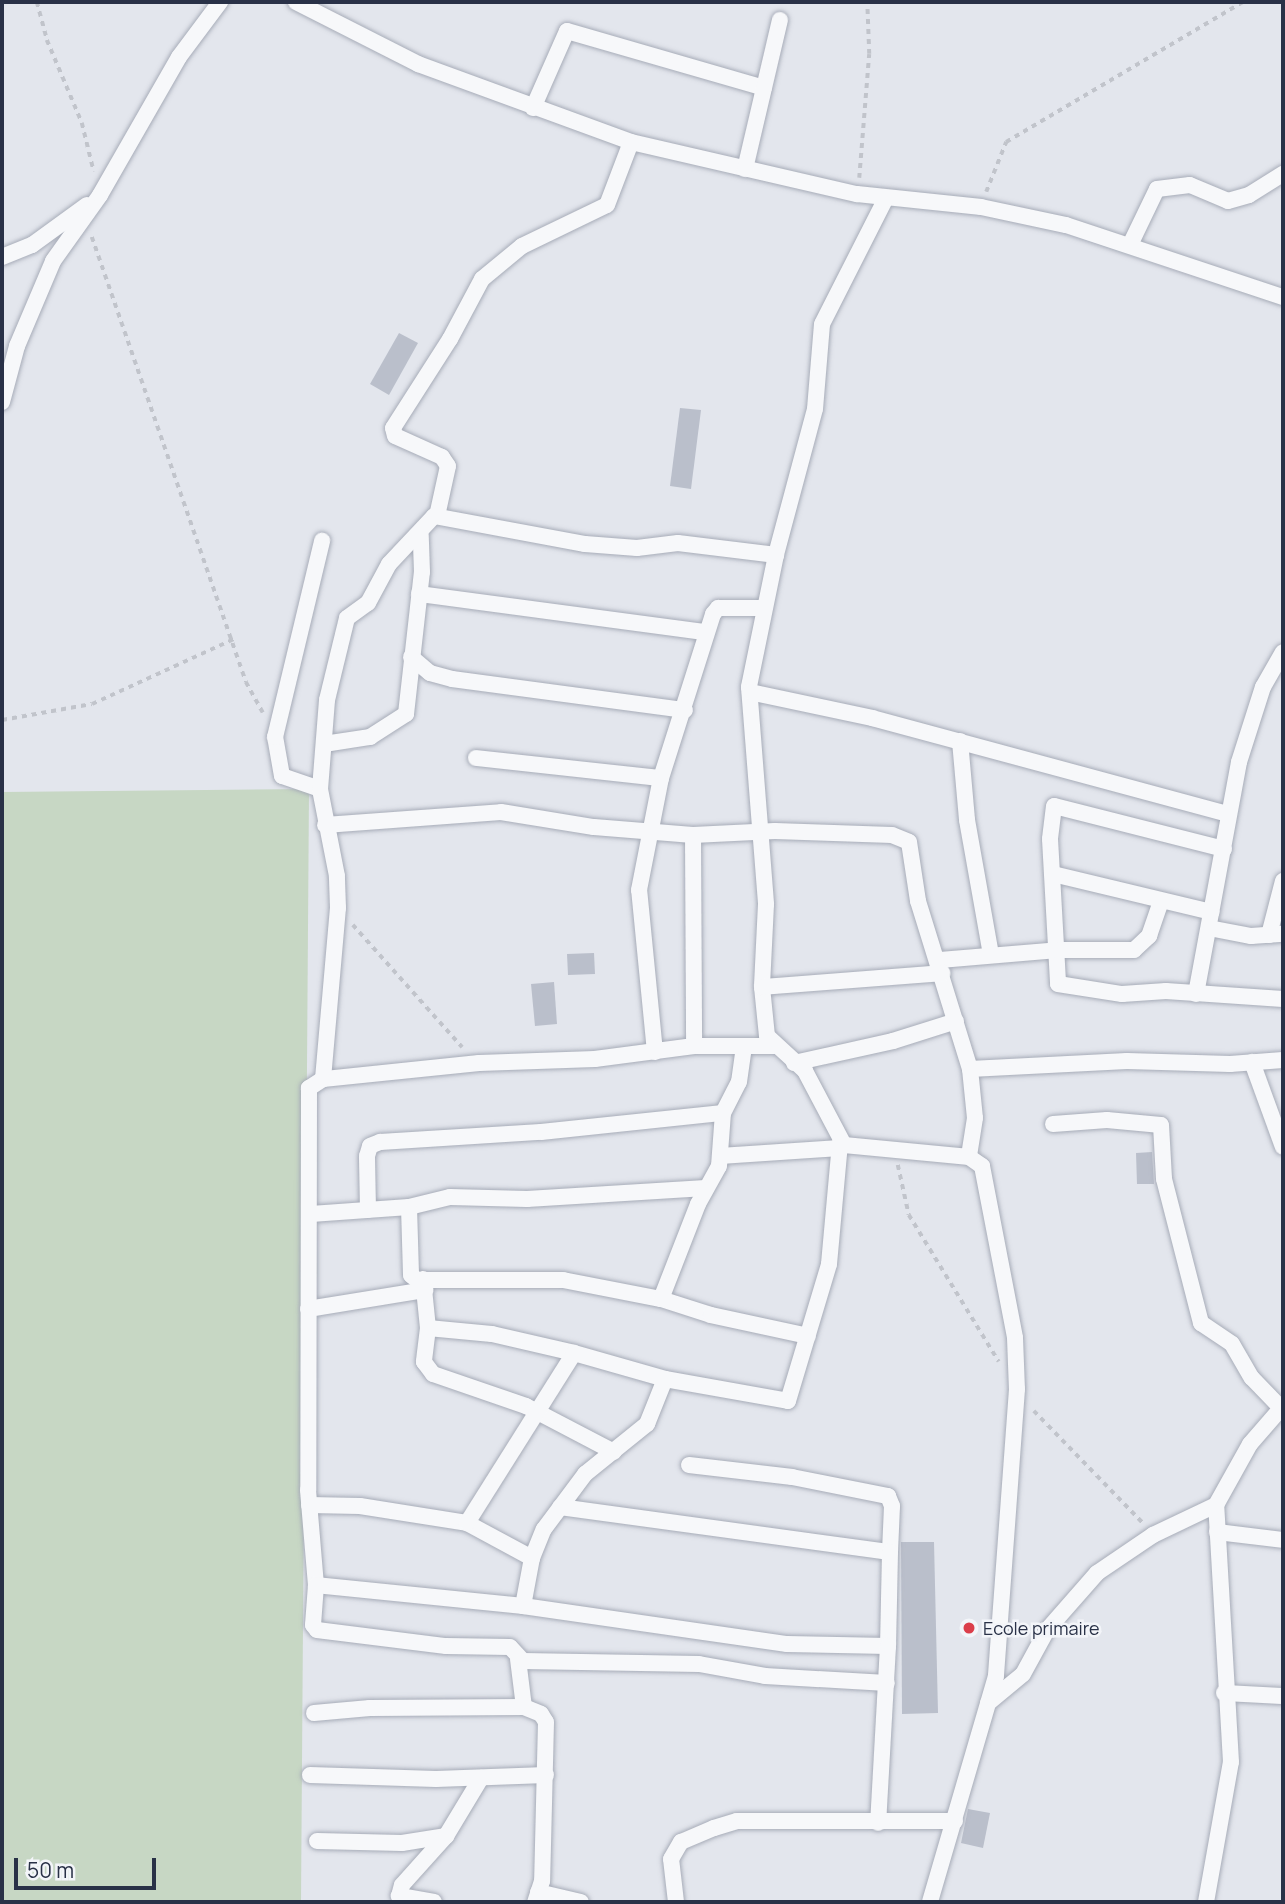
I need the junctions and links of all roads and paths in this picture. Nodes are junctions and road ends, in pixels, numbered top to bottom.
1 (37, 2) edge
2 (220, 2) edge
3 (296, 2) edge
4 (867, 2) edge
5 (1243, 2) edge
6 (780, 20) dead end
7 (764, 88) junction
8 (533, 108) junction
9 (631, 142) junction
10 (745, 169) junction
11 (1283, 174) edge
12 (857, 194) junction
13 (100, 195) junction
14 (886, 198) junction
15 (981, 207) junction
16 (94, 229) dead end
17 (1130, 245) junction
18 (2, 257) edge
19 (1283, 297) edge
20 (2, 402) edge
21 (437, 516) junction
22 (421, 535) junction
23 (322, 541) dead end
24 (776, 555) junction
25 (419, 594) junction
26 (764, 608) junction
27 (703, 632) junction
28 (234, 639) junction
29 (1283, 652) edge
30 (411, 657) junction
31 (750, 692) junction
32 (685, 710) junction
33 (2, 720) edge
34 (275, 737) junction
35 (960, 741) junction
36 (324, 744) junction
37 (476, 758) dead end
38 (661, 778) junction
39 (320, 789) junction
40 (1227, 814) junction
41 (325, 825) junction
42 (654, 830) junction
43 (761, 832) junction
44 (692, 835) junction
45 (1224, 849) junction
46 (1053, 874) junction
47 (1283, 881) edge
48 (1161, 901) junction
49 (338, 908) junction
50 (1210, 920) junction
51 (1276, 934) edge
52 (1058, 950) junction
53 (991, 955) junction
54 (941, 966) junction
55 (762, 987) junction
56 (1196, 993) junction
57 (1283, 999) edge
58 (956, 1021) junction
59 (694, 1046) junction
60 (744, 1046) junction
61 (774, 1046) junction
62 (655, 1052) junction
63 (1283, 1060) edge
64 (1252, 1062) junction
65 (479, 1063) junction
66 (794, 1063) junction
67 (970, 1069) junction
68 (323, 1079) junction
69 (723, 1113) junction
70 (1053, 1124) dead end
71 (840, 1145) junction
72 (1283, 1147) edge
73 (720, 1156) junction
74 (969, 1157) junction
75 (706, 1188) junction
76 (409, 1208) junction
77 (368, 1210) junction
78 (311, 1214) junction
79 (424, 1284) junction
80 (661, 1299) junction
81 (308, 1309) junction
82 (428, 1328) junction
83 (808, 1336) junction
84 (574, 1353) junction
85 (666, 1379) junction
86 (1282, 1407) edge
87 (537, 1411) junction
88 (614, 1451) junction
89 (689, 1465) dead end
90 (1216, 1505) junction
91 (309, 1506) junction
92 (560, 1507) junction
93 (467, 1523) junction
94 (1217, 1532) junction
95 (1283, 1540) edge
96 (890, 1552) junction
97 (532, 1558) junction
98 (316, 1586) junction
99 (523, 1606) junction
100 (888, 1646) junction
101 (518, 1659) junction
102 (887, 1683) junction
103 (1224, 1693) junction
104 (1283, 1696) edge
105 (988, 1703) junction
106 (524, 1707) junction
107 (314, 1713) dead end
108 (310, 1775) dead end
109 (546, 1775) junction
110 (481, 1778) junction
111 (955, 1821) junction
112 (878, 1823) junction
113 (446, 1836) junction
114 (317, 1841) dead end
115 (536, 1897) edge
116 (434, 1902) edge
117 (581, 1902) edge
118 (676, 1902) edge
119 (930, 1902) edge
120 (1206, 1902) edge

1 - 13 path
2 - 13 street
3 - 8 street
4 - 12 path
5 - 15 path
6 - 7 street
7 - 8 street
7 - 10 street
8 - 9 street
9 - 10 street
9 - 21 street
10 - 12 street
11 - 17 street
12 - 14 street
13 - 18 street
13 - 20 street
14 - 15 street
14 - 24 street
15 - 17 street
16 - 28 path
17 - 19 street
21 - 22 street
21 - 24 street
22 - 25 street
22 - 36 street
23 - 34 street
24 - 26 street
25 - 27 street
25 - 30 street
26 - 27 street
26 - 31 street
27 - 32 street
28 - 33 path
28 - 34 path
29 - 40 street
30 - 32 street
30 - 36 street
31 - 35 street
31 - 43 street
32 - 38 street
34 - 39 street
35 - 40 street
35 - 53 street
36 - 39 street
37 - 38 street
38 - 42 street
39 - 41 street
40 - 45 street
41 - 42 street
41 - 49 street
42 - 44 street
42 - 62 street
43 - 44 street
43 - 54 street
43 - 55 street
44 - 59 street
45 - 46 street
45 - 50 street
46 - 48 street
46 - 52 street
47 - 51 street
48 - 50 street
48 - 52 street
49 - 65 path
49 - 68 street
50 - 51 street
50 - 56 street
52 - 53 street
52 - 56 street
53 - 54 street
54 - 55 street
54 - 58 street
55 - 61 street
56 - 57 street
58 - 66 street
58 - 67 street
59 - 60 street
59 - 62 street
60 - 61 street
60 - 69 street
61 - 66 street
62 - 65 street
63 - 64 street
64 - 67 street
64 - 72 street
65 - 68 street
66 - 71 street
67 - 74 street
68 - 78 street
69 - 73 street
69 - 77 street
70 - 86 street
71 - 73 street
71 - 74 street
71 - 83 street
73 - 75 street
74 - 105 street
75 - 76 street
75 - 80 street
76 - 77 street
76 - 79 street
77 - 78 street
78 - 81 street
79 - 80 street
79 - 81 street
79 - 82 street
80 - 83 street
81 - 91 street
82 - 84 street
82 - 87 street
83 - 85 street
84 - 85 street
84 - 87 street
85 - 88 street
86 - 90 street
87 - 88 street
87 - 93 street
88 - 92 street
89 - 96 street
90 - 94 street
90 - 105 street
91 - 93 street
91 - 98 street
92 - 96 street
92 - 97 street
93 - 97 street
94 - 95 street
94 - 103 street
96 - 100 street
97 - 99 street
98 - 99 street
98 - 101 street
99 - 100 street
100 - 102 street
101 - 102 street
101 - 106 street
102 - 112 street
103 - 104 street
103 - 120 street
105 - 111 street
106 - 107 street
106 - 109 street
108 - 110 street
109 - 110 street
109 - 115 street
110 - 113 street
111 - 112 street
111 - 119 street
112 - 118 street
113 - 114 street
113 - 116 street
115 - 117 street

